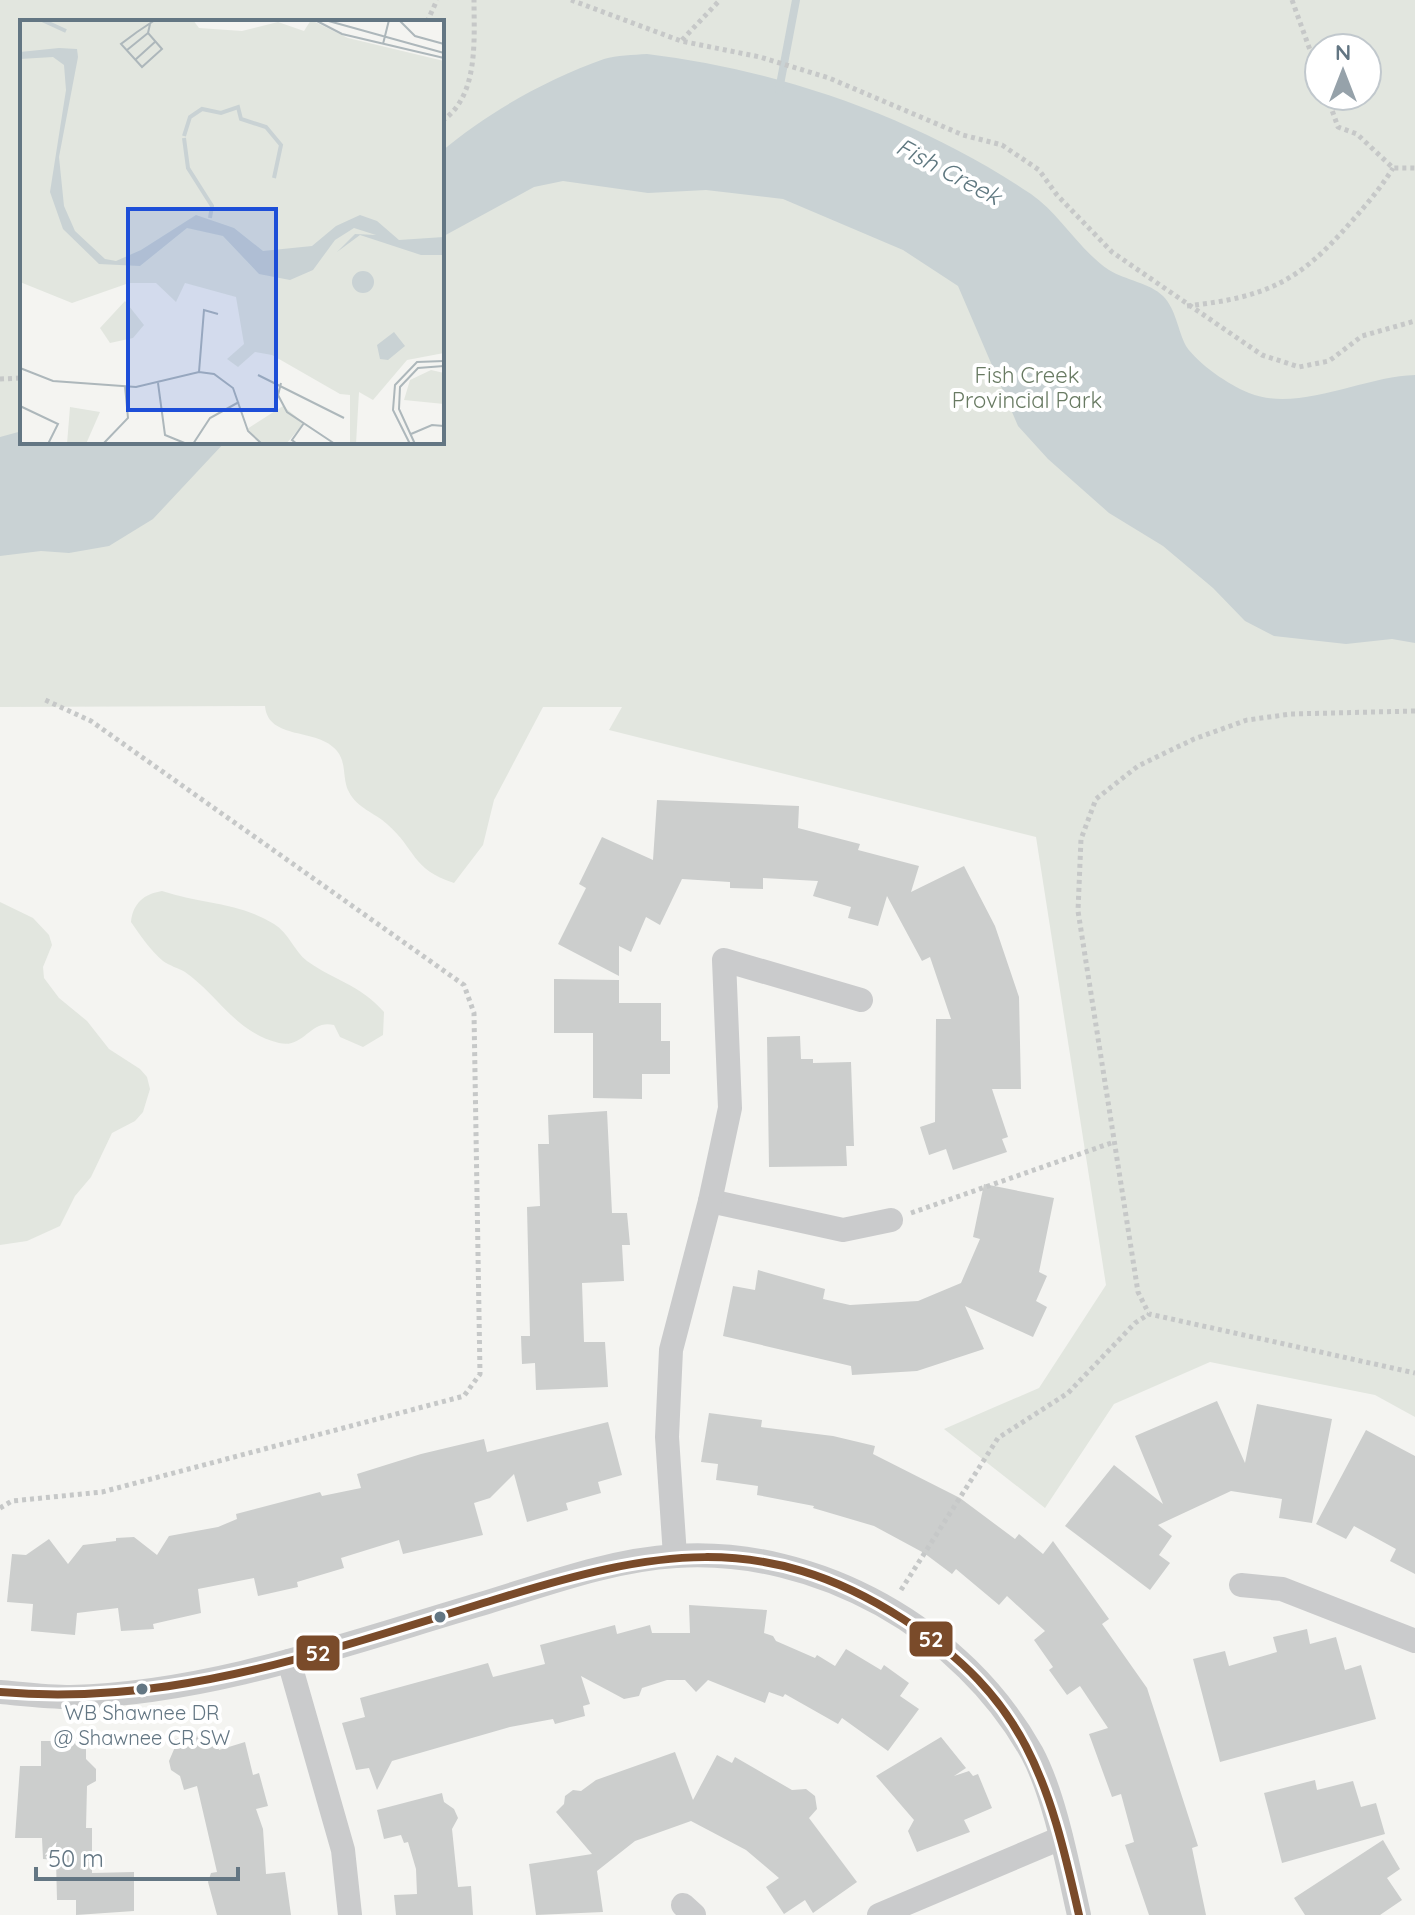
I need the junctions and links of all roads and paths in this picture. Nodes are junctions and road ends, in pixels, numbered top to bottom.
1 (437, 0) edge
2 (474, 0) edge
3 (571, 0) edge
4 (720, 0) edge
5 (1292, 0) edge
6 (428, 20) edge
7 (1304, 32) edge
8 (681, 41) junction
9 (1333, 112) edge
10 (444, 119) edge
11 (1393, 168) junction
12 (1415, 168) edge
13 (1186, 306) junction
14 (1415, 321) edge
15 (20, 378) edge
16 (0, 379) edge
17 (43, 699) dead end
18 (1415, 711) edge
19 (861, 1000) dead end
20 (1114, 1142) junction
21 (710, 1201) junction
22 (891, 1220) joint
23 (1149, 1314) junction
24 (1415, 1373) edge
25 (0, 1508) edge
26 (675, 1556) junction
27 (1241, 1585) dead end
28 (890, 1608) junction
29 (1415, 1641) edge
30 (289, 1661) junction
31 (0, 1692) edge
32 (1061, 1838) junction
33 (350, 1915) edge
34 (879, 1915) edge
35 (1079, 1915) edge

1 - 6 path
2 - 10 path
3 - 8 path
4 - 8 path
5 - 7 path
8 - 13 path
9 - 11 path
11 - 12 path
11 - 13 path
13 - 14 path
15 - 16 path
17 - 25 path
18 - 20 path
19 - 21 street
20 - 22 path
20 - 23 path
21 - 22 street
21 - 26 street
23 - 24 path
23 - 28 path
26 - 28 street
26 - 30 street
27 - 29 street
28 - 32 street
30 - 31 street
30 - 33 street
32 - 34 street
32 - 35 street

